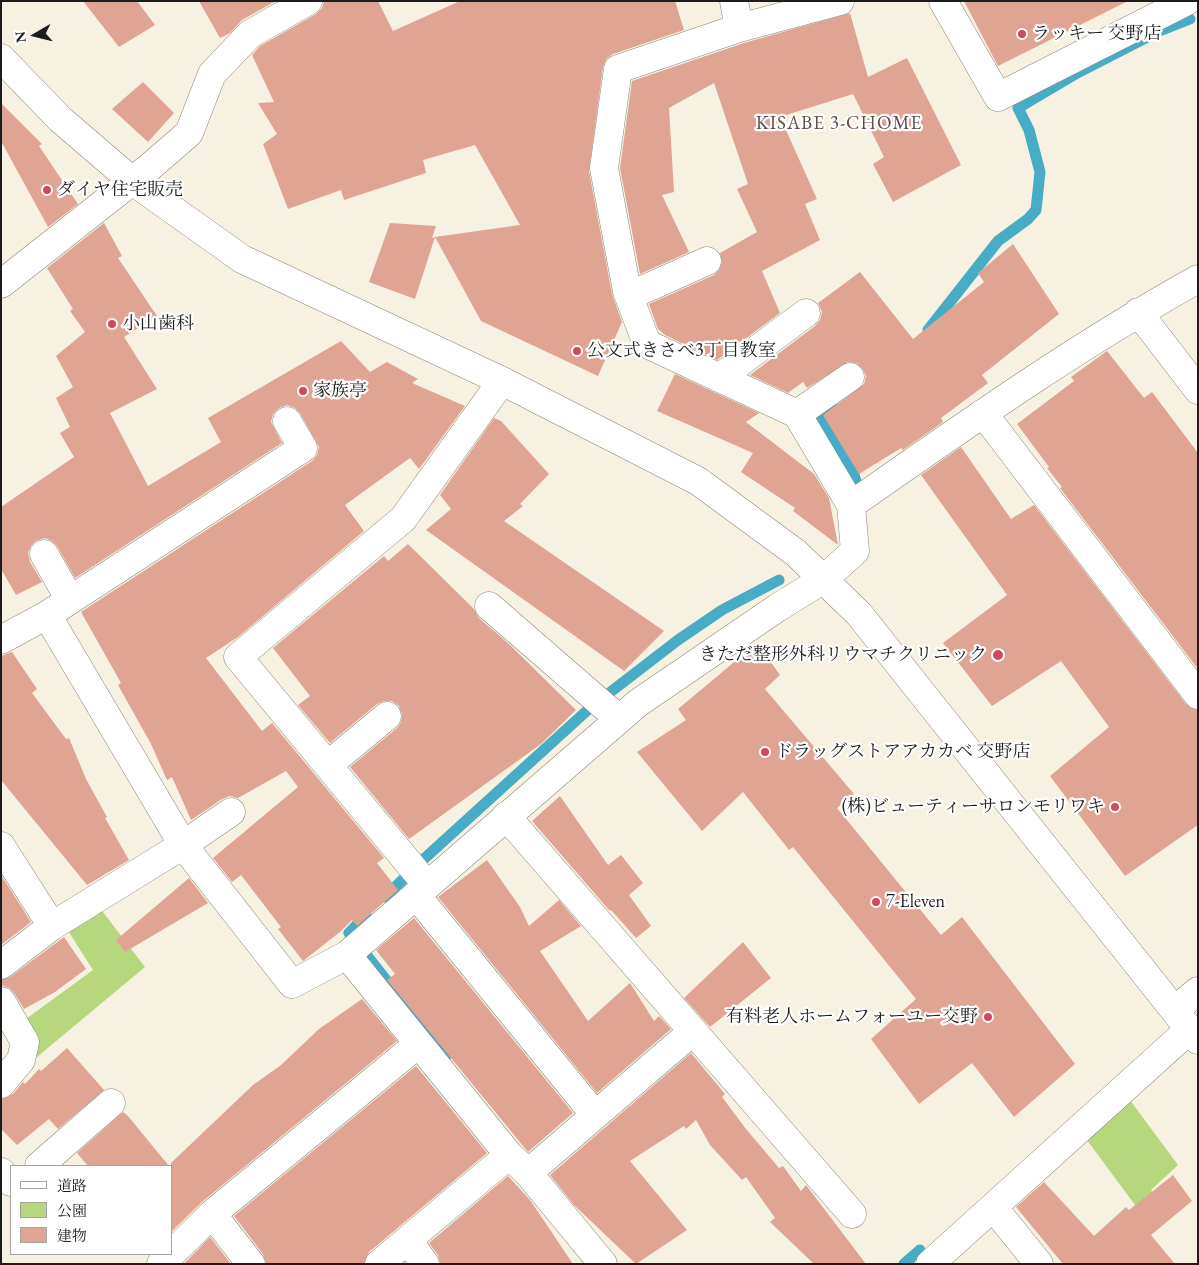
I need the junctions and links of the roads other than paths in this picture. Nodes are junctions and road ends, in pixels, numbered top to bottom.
1 (308, 1) edge
2 (734, 1) edge
3 (840, 1) edge
4 (942, 1) edge
5 (1188, 1) edge
6 (739, 28) junction
7 (1, 58) edge
8 (132, 180) junction
9 (707, 261) dead end
10 (1198, 279) edge
11 (1, 284) edge
12 (629, 296) junction
13 (1138, 312) junction
14 (806, 313) dead end
15 (850, 377) dead end
16 (719, 378) junction
17 (502, 381) junction
18 (1198, 390) edge
19 (983, 413) junction
20 (797, 414) junction
21 (286, 421) dead end
22 (851, 505) junction
23 (44, 554) dead end
24 (824, 579) junction
25 (70, 600) junction
26 (489, 606) dead end
27 (47, 615) junction
28 (1, 640) edge
29 (1198, 695) edge
30 (387, 716) dead end
31 (618, 718) junction
32 (328, 765) junction
33 (231, 812) dead end
34 (506, 816) junction
35 (183, 844) junction
36 (1, 846) edge
37 (423, 888) junction
38 (52, 926) junction
39 (348, 954) junction
40 (1, 965) edge
41 (1198, 991) edge
42 (1, 1001) edge
43 (1187, 1026) edge
44 (693, 1031) junction
45 (418, 1044) junction
46 (1, 1084) edge
47 (111, 1103) dead end
48 (595, 1116) junction
49 (41, 1165) edge
50 (523, 1167) junction
51 (1, 1172) edge
52 (10, 1181) edge
53 (993, 1207) junction
54 (212, 1214) junction
55 (852, 1214) dead end
56 (408, 1240) junction
57 (172, 1253) edge
58 (170, 1255) edge
59 (161, 1264) edge
60 (251, 1264) edge
61 (379, 1264) edge
62 (425, 1264) edge
63 (603, 1264) edge
64 (930, 1264) edge
65 (1039, 1264) edge

1 - 8 street
2 - 6 street
3 - 6 street
4 - 5 street
6 - 12 street
7 - 8 street
8 - 11 street
8 - 17 street
9 - 12 street
10 - 13 street
12 - 16 street
13 - 18 street
13 - 19 street
14 - 16 street
15 - 20 street
16 - 20 street
17 - 24 street
17 - 32 street
19 - 22 street
19 - 29 street
20 - 22 street
21 - 25 street
22 - 24 street
23 - 25 street
24 - 31 street
24 - 43 street
25 - 27 street
26 - 31 street
27 - 28 street
27 - 35 street
30 - 32 street
31 - 34 street
32 - 37 street
33 - 35 street
34 - 37 street
34 - 44 street
35 - 38 street
35 - 39 street
36 - 38 street
37 - 39 street
37 - 48 street
38 - 40 street
39 - 45 street
41 - 43 street
42 - 46 street
43 - 53 street
44 - 48 street
44 - 55 street
45 - 50 street
45 - 54 street
47 - 49 street
48 - 50 street
50 - 56 street
50 - 63 street
51 - 52 street
53 - 64 street
53 - 65 street
54 - 57 street
54 - 60 street
56 - 61 street
56 - 62 street
58 - 59 street

